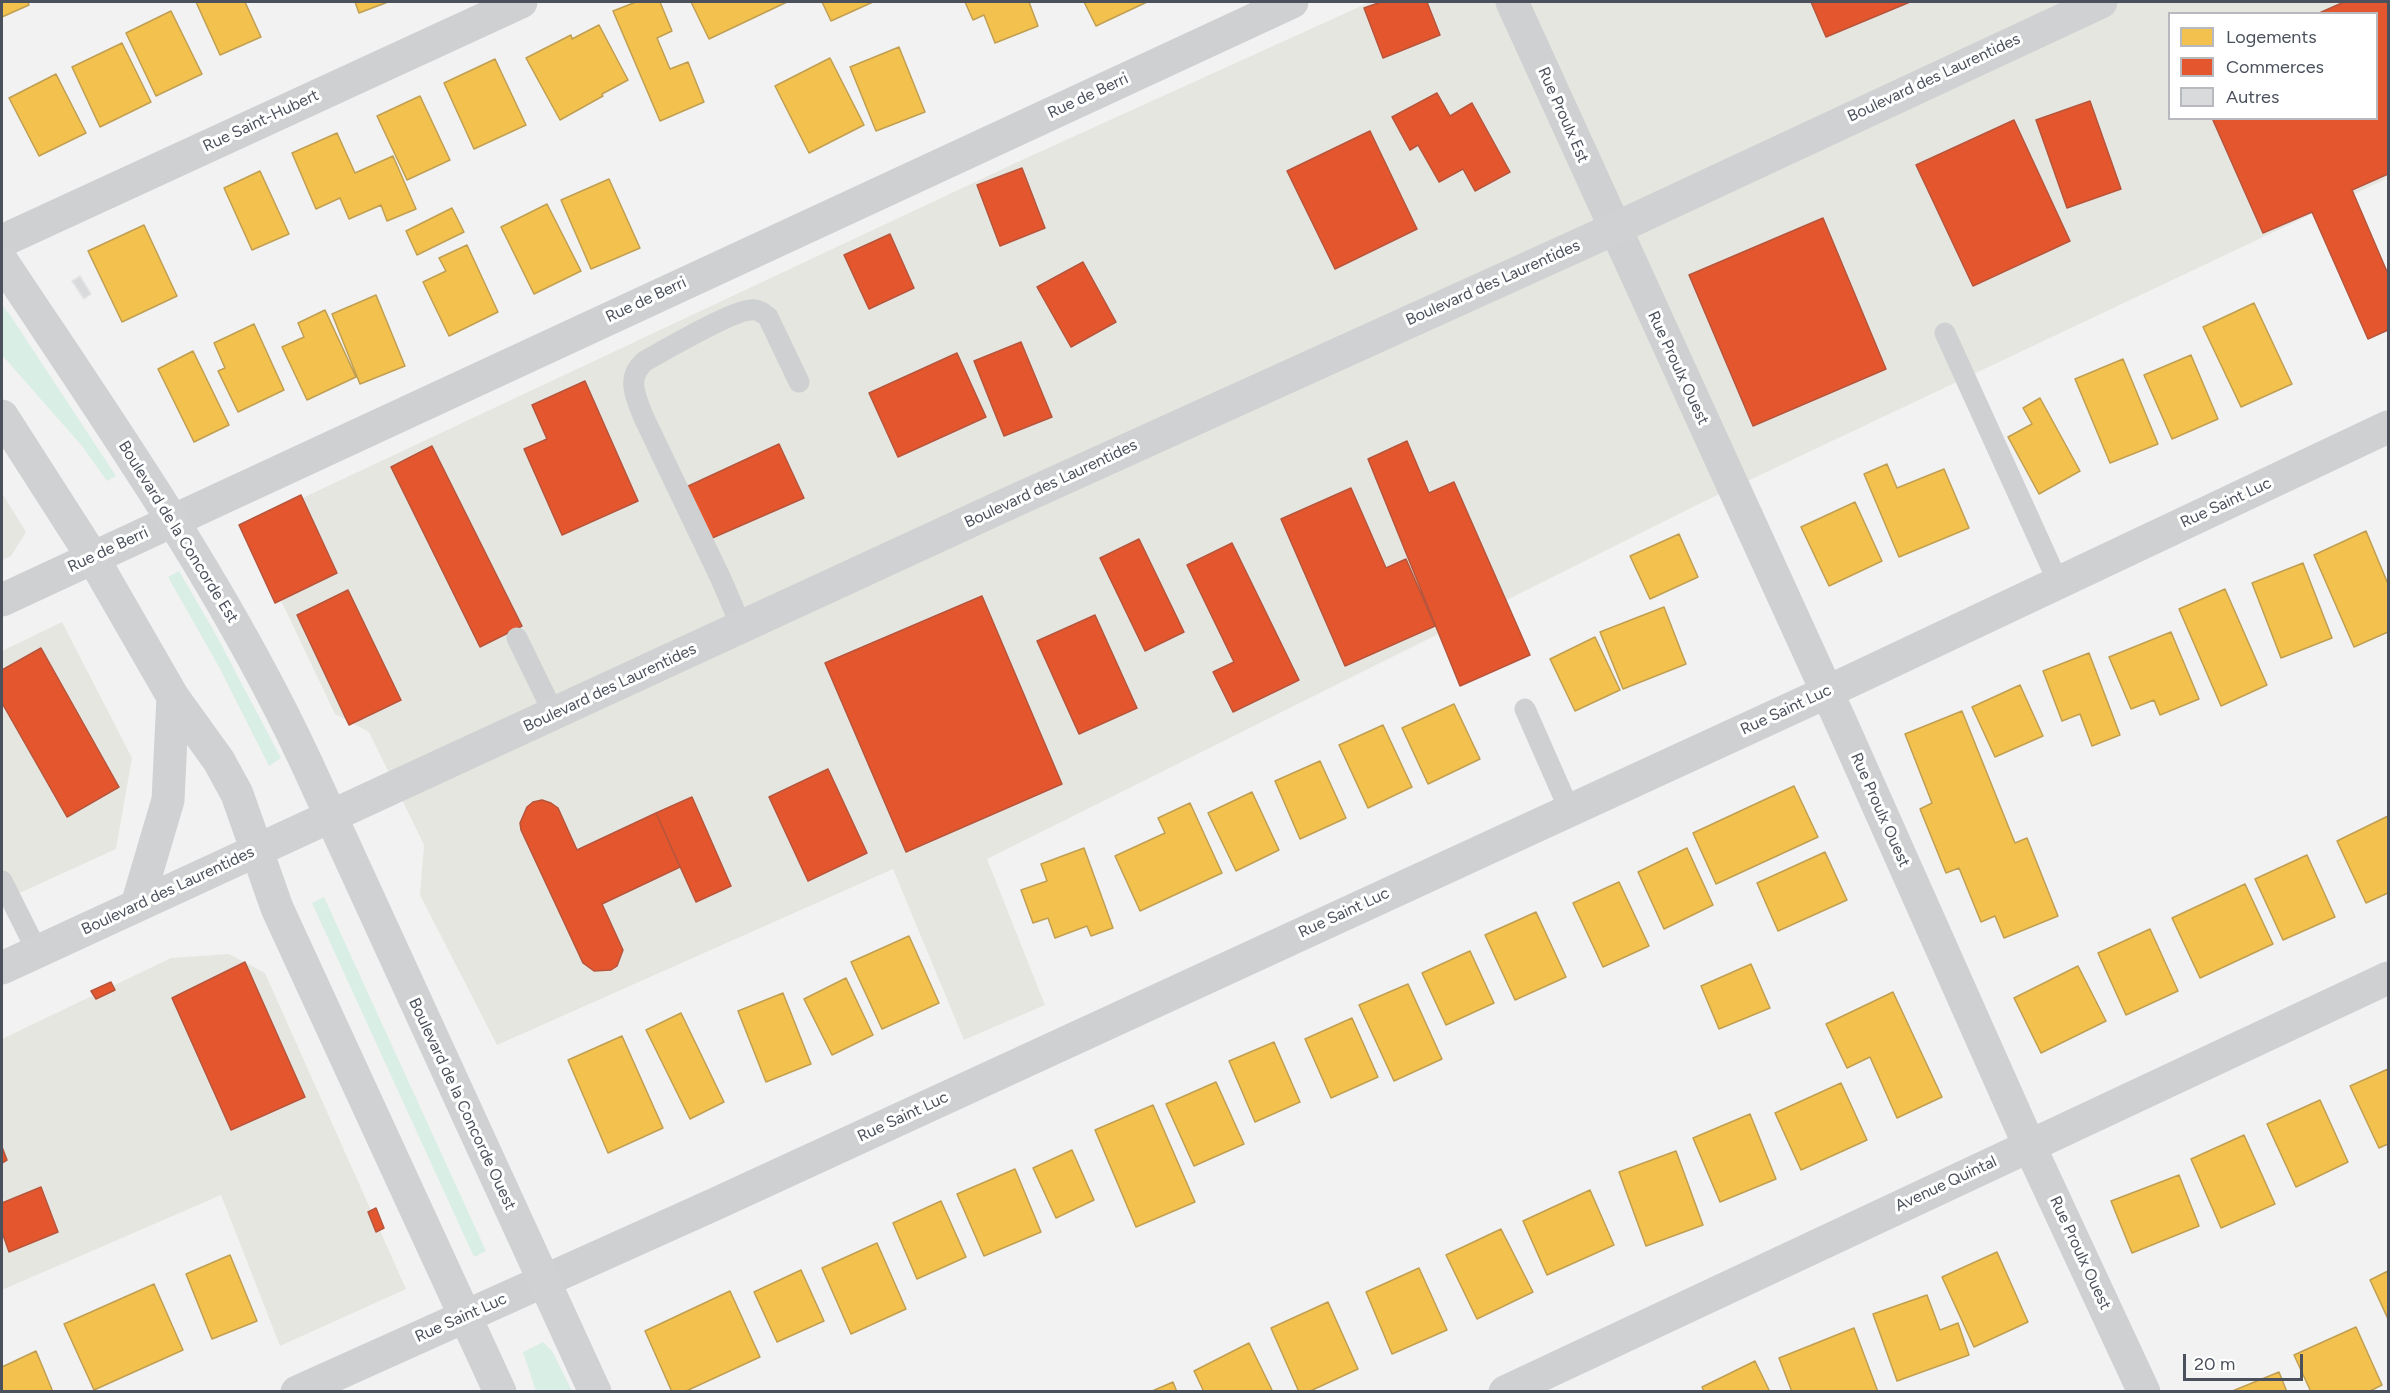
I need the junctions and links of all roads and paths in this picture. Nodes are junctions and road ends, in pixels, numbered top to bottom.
1 (521, 2) edge
2 (1292, 2) edge
3 (1512, 2) edge
4 (2101, 2) edge
5 (1614, 229) junction
6 (2, 241) edge
7 (2, 261) edge
8 (1945, 333) dead end
9 (798, 382) dead end
10 (2, 416) edge
11 (2388, 427) edge
12 (173, 520) junction
13 (93, 558) junction
14 (2058, 582) junction
15 (3, 595) edge
16 (742, 628) junction
17 (517, 638) dead end
18 (1827, 692) junction
19 (173, 697) junction
20 (1525, 709) dead end
21 (554, 714) junction
22 (1569, 809) junction
23 (330, 816) junction
24 (255, 850) junction
25 (2, 881) edge
26 (137, 905) junction
27 (37, 951) junction
28 (2, 968) edge
29 (2388, 978) edge
30 (2030, 1145) junction
31 (545, 1281) junction
32 (465, 1317) junction
33 (297, 1392) edge
34 (500, 1392) edge
35 (595, 1392) edge
36 (1505, 1392) edge
37 (2144, 1392) edge

1 - 6 street, Rue Saint-Hubert
2 - 12 street, Rue de Berri
3 - 5 street, Rue Proulx Est
4 - 5 main road, Boulevard des Laurentides
5 - 16 main road, Boulevard des Laurentides
5 - 18 street, Rue Proulx Ouest
7 - 12 main road, Boulevard de la Concorde Est
8 - 14 lane
9 - 16 lane
10 - 13 main road
11 - 14 street, Rue Saint Luc
12 - 13 street, Rue de Berri
12 - 23 main road, Boulevard de la Concorde Est
13 - 15 street, Rue de Berri
13 - 19 main road
14 - 18 street, Rue Saint Luc
16 - 21 main road, Boulevard des Laurentides
17 - 21 lane
18 - 22 street, Rue Saint Luc
18 - 30 street, Rue Proulx Ouest
19 - 24 main road
19 - 26 main road
20 - 22 lane
21 - 23 main road, Boulevard des Laurentides
22 - 31 street, Rue Saint Luc
23 - 24 main road, Boulevard des Laurentides
23 - 31 main road, Boulevard de la Concorde Ouest
24 - 26 main road, Boulevard des Laurentides
24 - 32 main road
25 - 27 lane
26 - 27 main road, Boulevard des Laurentides
27 - 28 main road, Boulevard des Laurentides
29 - 30 street, Avenue Quintal
30 - 36 street, Avenue Quintal
30 - 37 street, Rue Proulx Ouest
31 - 32 street, Rue Saint Luc
31 - 35 main road, Boulevard de la Concorde Ouest
32 - 33 street, Rue Saint Luc
32 - 34 main road

